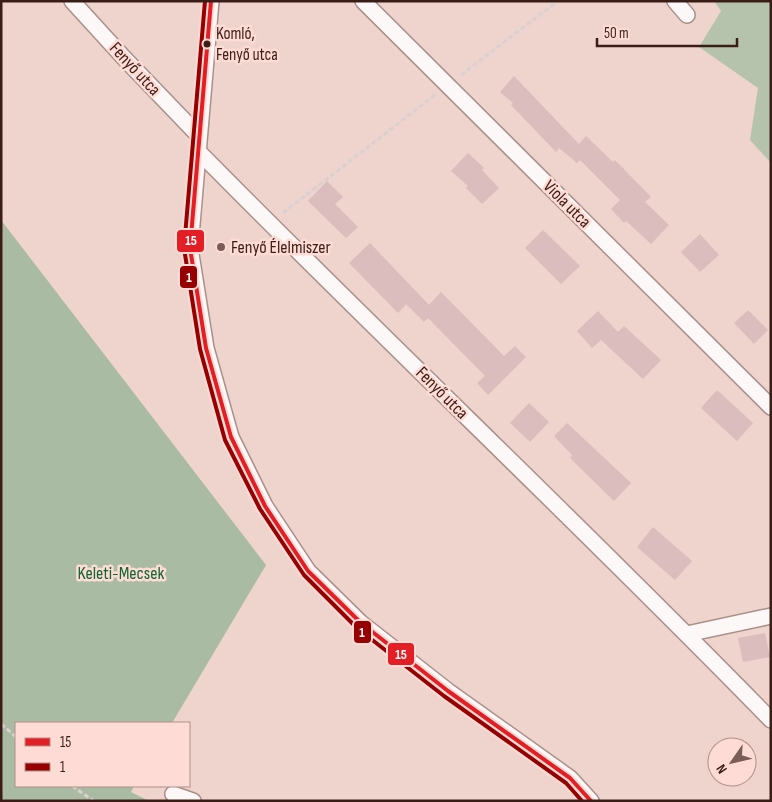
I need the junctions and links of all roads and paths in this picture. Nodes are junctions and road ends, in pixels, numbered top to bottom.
1 (72, 1) edge
2 (212, 1) edge
3 (363, 1) edge
4 (558, 1) edge
5 (675, 1) edge
6 (687, 14) dead end
7 (447, 86) junction
8 (199, 143) junction
9 (269, 223) junction
10 (771, 406) edge
11 (771, 616) edge
12 (687, 634) junction
13 (771, 720) edge
14 (1, 724) edge
15 (15, 736) edge
16 (73, 787) edge
17 (172, 794) dead end
18 (94, 801) edge
19 (193, 801) edge
20 (591, 801) edge

1 - 8 street, Fenyő utca
2 - 8 street
3 - 7 street, Viola utca
4 - 7 path
5 - 6 street
7 - 9 path
7 - 10 street, Viola utca
8 - 9 street, Fenyő utca
8 - 20 street
9 - 12 street, Fenyő utca
11 - 12 street
12 - 13 street, Fenyő utca
14 - 15 path
16 - 18 path
17 - 19 street

